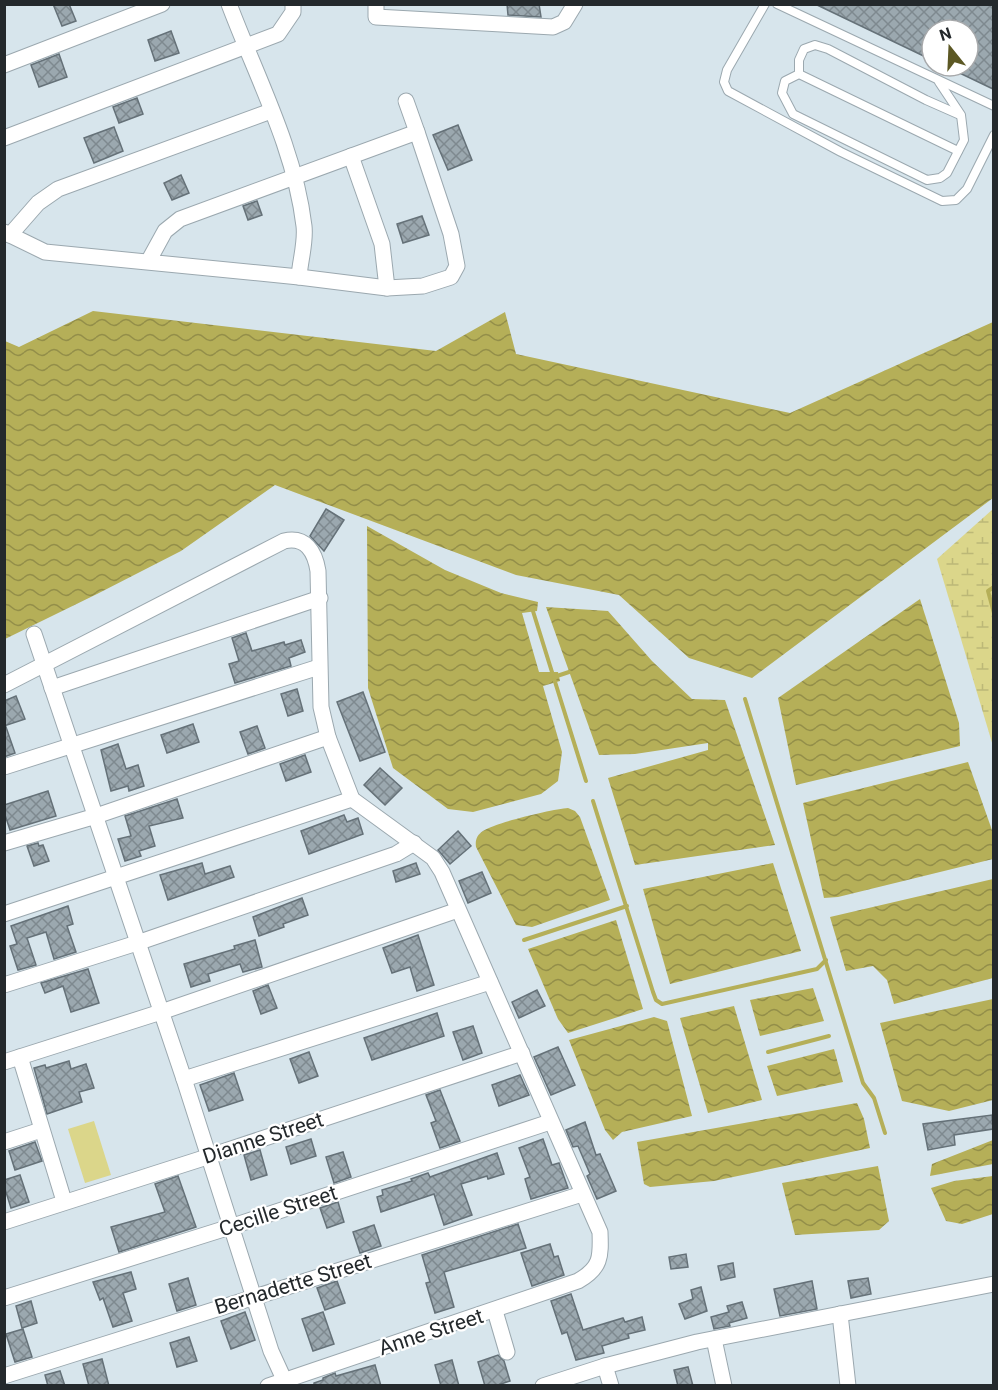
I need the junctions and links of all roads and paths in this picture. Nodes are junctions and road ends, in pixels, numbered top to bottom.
1 (162, 4) edge
2 (229, 4) edge
3 (293, 4) edge
4 (376, 4) edge
5 (575, 4) edge
6 (765, 4) edge
7 (777, 4) edge
8 (244, 46) junction
9 (4, 65) edge
10 (799, 74) junction
11 (939, 82) junction
12 (406, 101) dead end
13 (993, 106) edge
14 (272, 111) junction
15 (961, 115) junction
16 (417, 132) junction
17 (993, 135) edge
18 (4, 138) edge
19 (958, 152) junction
20 (351, 156) junction
21 (294, 176) junction
22 (7, 234) edge
23 (148, 262) junction
24 (298, 277) junction
25 (387, 288) junction
26 (320, 598) junction
27 (34, 634) dead end
28 (44, 664) junction
29 (319, 667) junction
30 (4, 685) edge
31 (52, 688) junction
32 (328, 737) junction
33 (72, 746) junction
34 (4, 767) edge
35 (352, 799) junction
36 (96, 816) junction
37 (4, 843) edge
38 (414, 843) junction
39 (116, 879) junction
40 (458, 910) junction
41 (4, 914) edge
42 (137, 943) junction
43 (489, 982) junction
44 (4, 985) edge
45 (161, 1012) junction
46 (522, 1053) junction
47 (20, 1057) junction
48 (4, 1062) edge
49 (184, 1079) junction
50 (550, 1122) junction
51 (41, 1130) junction
52 (4, 1142) edge
53 (207, 1157) junction
54 (582, 1194) junction
55 (64, 1201) junction
56 (4, 1222) edge
57 (230, 1227) junction
58 (993, 1284) edge
59 (254, 1296) junction
60 (4, 1298) edge
61 (495, 1311) junction
62 (840, 1314) junction
63 (714, 1339) junction
64 (507, 1352) dead end
65 (605, 1366) junction
66 (4, 1376) edge
67 (278, 1384) edge
68 (543, 1386) edge
69 (610, 1386) edge
70 (724, 1386) edge
71 (848, 1386) edge

1 - 9 street
2 - 8 street
3 - 8 street
4 - 5 street
6 - 17 lane
7 - 11 lane
8 - 14 street
8 - 18 street
10 - 15 lane
10 - 19 lane
10 - 19 lane
11 - 13 lane
11 - 15 lane
12 - 16 street
14 - 21 street
14 - 22 street
15 - 19 lane
16 - 20 street
16 - 25 street
20 - 21 street
20 - 25 street
21 - 23 street
21 - 24 street
22 - 23 street
23 - 24 street
24 - 25 street
26 - 28 street
26 - 29 street
26 - 31 street
27 - 28 street
28 - 30 street
28 - 31 street
29 - 32 street
29 - 33 street
31 - 33 street
32 - 35 street
32 - 36 street
33 - 34 street
33 - 36 street
35 - 38 street
35 - 39 street
36 - 37 street
36 - 39 street
38 - 40 street
38 - 42 street
39 - 41 street
39 - 42 street
40 - 43 street
40 - 45 street
42 - 44 street
42 - 45 street
43 - 46 street
43 - 49 street
45 - 47 street
45 - 49 street
46 - 50 street
46 - 53 street, Dianne Street
47 - 48 street
47 - 51 street
49 - 53 street
50 - 54 street
50 - 57 street, Cecille Street
51 - 52 street
51 - 55 street
53 - 55 street, Dianne Street
53 - 57 street
54 - 59 street, Bernadette Street
54 - 61 street, Anne Street
55 - 56 street, Dianne Street
57 - 59 street
57 - 60 street, Cecille Street
58 - 62 street
59 - 66 street, Bernadette Street
59 - 67 street
61 - 64 street
61 - 67 street, Anne Street
62 - 63 street
62 - 71 street
63 - 65 street
63 - 70 street
65 - 68 street
65 - 69 street

